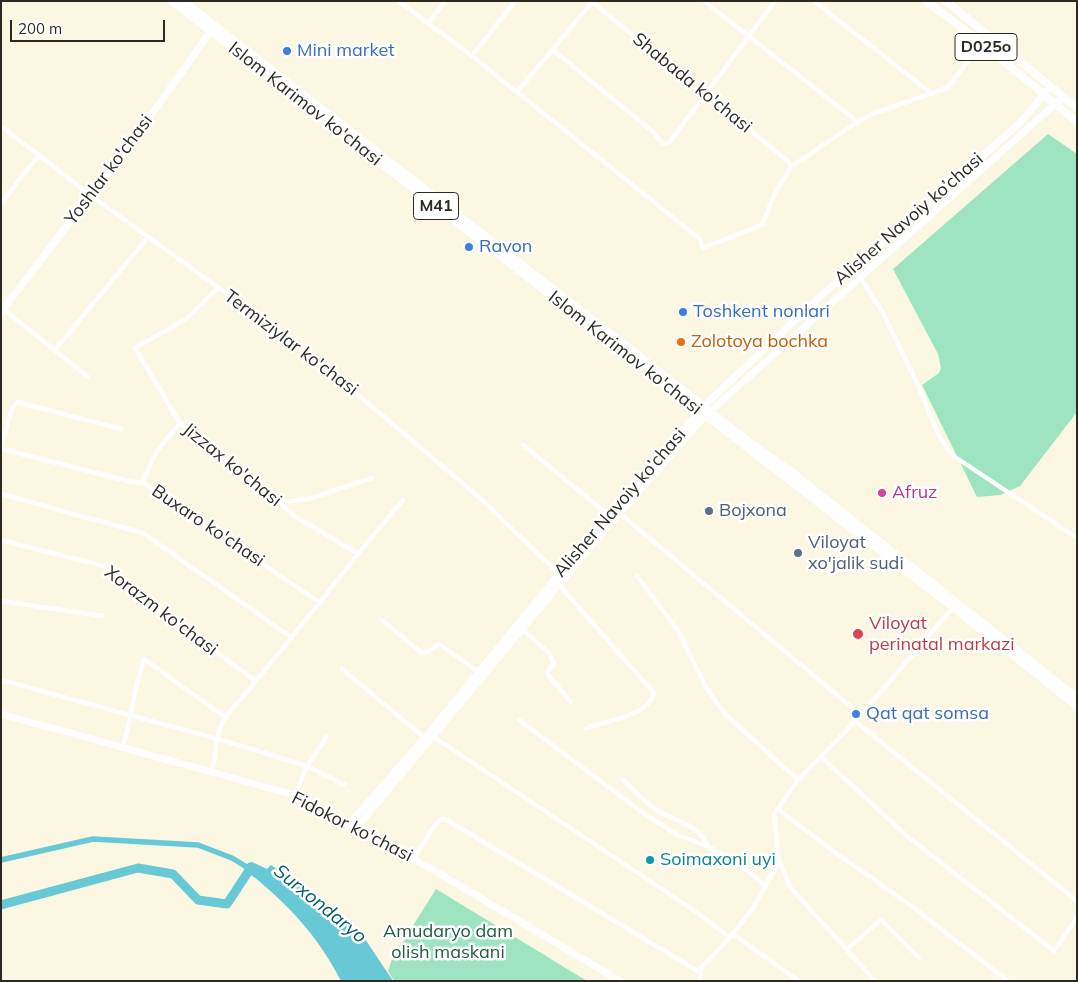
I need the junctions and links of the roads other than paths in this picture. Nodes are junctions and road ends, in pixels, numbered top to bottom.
1 (172, 1) edge
2 (183, 1) edge
3 (398, 1) edge
4 (445, 1) edge
5 (515, 1) edge
6 (704, 1) edge
7 (775, 1) edge
8 (814, 1) edge
9 (926, 1) edge
10 (946, 1) edge
11 (592, 2) edge
12 (428, 23) junction
13 (213, 28) junction
14 (750, 36) junction
15 (988, 36) junction
16 (983, 44) junction
17 (553, 50) junction
18 (472, 56) junction
19 (1050, 87) junction
20 (517, 92) junction
21 (706, 94) junction
22 (932, 94) junction
23 (1043, 96) junction
24 (1063, 97) junction
25 (1055, 106) junction
26 (1077, 108) edge
27 (1077, 122) edge
28 (856, 123) junction
29 (1, 126) edge
30 (39, 155) junction
31 (792, 167) junction
32 (957, 177) junction
33 (965, 185) junction
34 (90, 195) junction
35 (1, 203) edge
36 (148, 237) junction
37 (860, 262) junction
38 (867, 271) junction
39 (860, 277) junction
40 (218, 288) junction
41 (2, 309) edge
42 (55, 350) junction
43 (88, 377) dead end
44 (705, 411) junction
45 (180, 423) junction
46 (121, 429) dead end
47 (523, 445) dead end
48 (1, 447) edge
49 (372, 478) dead end
50 (142, 482) junction
51 (1, 494) edge
52 (404, 500) dead end
53 (278, 503) junction
54 (615, 513) junction
55 (1077, 538) edge
56 (1, 540) edge
57 (358, 553) junction
58 (637, 576) dead end
59 (559, 580) junction
60 (1, 601) edge
61 (319, 602) junction
62 (953, 607) junction
63 (103, 616) dead end
64 (382, 620) dead end
65 (522, 629) junction
66 (291, 637) junction
67 (342, 669) dead end
68 (480, 674) junction
69 (1, 680) edge
70 (256, 681) junction
71 (1077, 698) edge
72 (571, 702) dead end
73 (1077, 706) edge
74 (1, 714) edge
75 (861, 715) junction
76 (131, 716) junction
77 (225, 717) junction
78 (519, 720) dead end
79 (855, 721) junction
80 (586, 728) dead end
81 (327, 736) dead end
82 (429, 737) junction
83 (217, 739) junction
84 (123, 746) junction
85 (821, 757) junction
86 (307, 766) junction
87 (212, 771) junction
88 (622, 779) dead end
89 (798, 780) junction
90 (345, 785) dead end
91 (295, 795) junction
92 (778, 809) junction
93 (350, 823) junction
94 (357, 828) junction
95 (708, 848) junction
96 (413, 858) junction
97 (779, 861) junction
98 (766, 887) junction
99 (1077, 901) edge
100 (1076, 919) edge
101 (731, 936) junction
102 (847, 949) junction
103 (919, 958) dead end
104 (701, 973) junction
105 (620, 981) edge
106 (700, 981) edge
107 (799, 981) edge
108 (875, 981) edge
109 (1008, 981) edge

1 - 13 main road, Islom Karimov ko'chasi / M41
2 - 13 main road, Islom Karimov ko'chasi / M41
3 - 12 street
4 - 12 street
5 - 18 street
6 - 14 street
7 - 14 street
8 - 22 street
9 - 16 main road, D025o
10 - 15 main road, D025o
11 - 17 street
11 - 21 street, Shabada ko'chasi
12 - 18 street
13 - 34 main road, Yoshlar ko'chasi
13 - 44 main road, Islom Karimov ko'chasi / M41
14 - 21 street
14 - 28 street
15 - 16 street
15 - 19 main road, D025o
16 - 22 street
16 - 23 main road, D025o
17 - 20 street
17 - 21 street
18 - 20 street
19 - 23 main road, Alisher Navoiy ko’chasi
19 - 24 main road, D025o
20 - 31 street
21 - 31 street, Shabada ko'chasi
22 - 28 street
23 - 25 main road, D025o
23 - 32 main road, Alisher Navoiy ko’chasi
24 - 25 main road, Alisher Navoiy ko’chasi
24 - 26 main road
25 - 27 main road
25 - 33 main road, Alisher Navoiy ko’chasi
28 - 31 street
29 - 30 street, Termiziylar ko'chasi
30 - 34 street, Termiziylar ko'chasi
30 - 35 street
32 - 33 main road
32 - 37 main road, Alisher Navoiy ko’chasi
33 - 38 main road, Alisher Navoiy ko’chasi
34 - 36 street, Termiziylar ko'chasi
34 - 41 main road, Yoshlar ko'chasi
36 - 40 street, Termiziylar ko'chasi
36 - 42 street
37 - 38 main road
37 - 44 main road, Alisher Navoiy ko’chasi
38 - 39 main road, Alisher Navoiy ko’chasi
39 - 44 main road, Alisher Navoiy ko’chasi
39 - 55 street
40 - 45 street, Jizzax ko'chasi
40 - 59 street, Termiziylar ko'chasi
41 - 42 street
42 - 43 street
44 - 54 main road, Alisher Navoiy ko’chasi
44 - 62 main road, Islom Karimov ko'chasi / M41
44 - 71 main road, Islom Karimov ko'chasi / M41
45 - 50 street
45 - 53 street, Jizzax ko'chasi
46 - 48 street
47 - 54 street
48 - 50 street, Buxaro ko'chasi
49 - 53 street
50 - 61 street, Buxaro ko'chasi
51 - 66 street
52 - 57 street
53 - 57 street, Jizzax ko'chasi
54 - 59 main road, Alisher Navoiy ko’chasi
54 - 75 street
56 - 70 street, Xorazm ko'chasi
57 - 61 street
58 - 89 street
59 - 65 main road, Alisher Navoiy ko’chasi
59 - 68 main road, Alisher Navoiy ko’chasi
59 - 80 street, Termiziylar ko'chasi
60 - 63 street
61 - 66 street
62 - 73 main road, Islom Karimov ko'chasi / M41
62 - 75 street
64 - 68 street
65 - 68 main road, Alisher Navoiy ko’chasi
65 - 72 street
66 - 70 street
67 - 82 street
68 - 82 main road, Alisher Navoiy ko’chasi
69 - 76 street
70 - 77 street
74 - 84 main road, Fidokor ko'chasi
75 - 79 street
76 - 77 street
76 - 83 street
76 - 84 street
77 - 83 street
78 - 95 street
79 - 85 street
79 - 99 street
81 - 86 street
82 - 93 main road, Alisher Navoiy ko’chasi
82 - 94 main road, Alisher Navoiy ko’chasi
82 - 101 street
83 - 86 street
83 - 87 street
84 - 87 main road, Fidokor ko'chasi
85 - 89 street
85 - 100 street
86 - 90 street
86 - 91 street
87 - 91 main road, Fidokor ko'chasi
88 - 95 street
89 - 92 street
91 - 93 main road, Fidokor ko'chasi
92 - 97 street
92 - 109 street
93 - 94 main road, Fidokor ko'chasi
94 - 96 main road, Fidokor ko'chasi
95 - 98 street
96 - 104 street
96 - 105 main road, Fidokor ko'chasi
97 - 98 street
97 - 102 street
98 - 101 street
101 - 104 street
101 - 107 street
102 - 103 street
102 - 108 street
104 - 106 street

